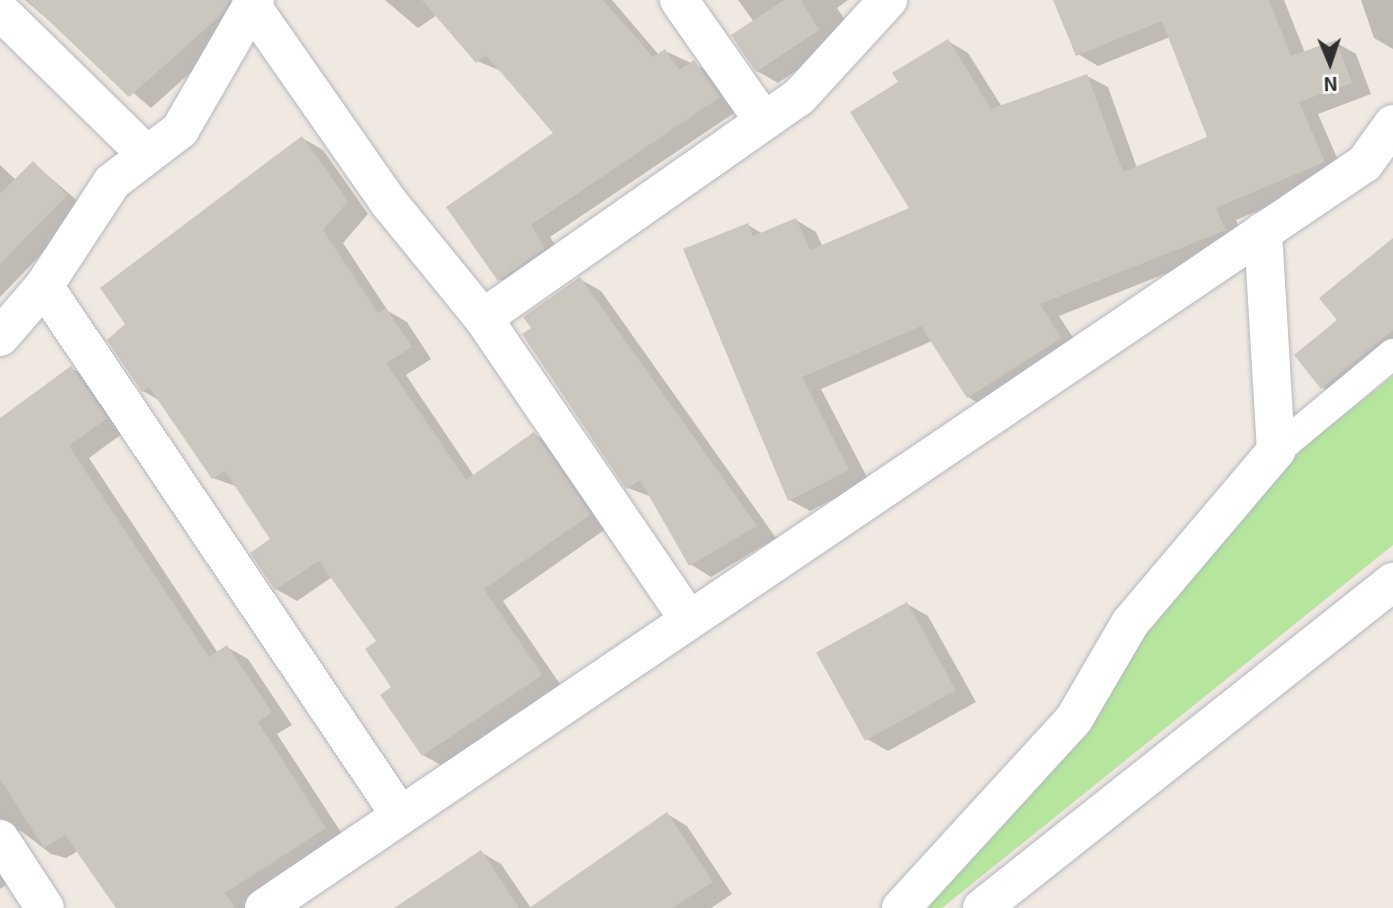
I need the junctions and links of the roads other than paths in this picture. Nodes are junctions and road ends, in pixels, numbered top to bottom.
1 (679, 0) edge
2 (888, 0) edge
3 (253, 3) edge
4 (0, 11) edge
5 (763, 120) junction
6 (1393, 124) edge
7 (144, 152) junction
8 (1263, 231) junction
9 (44, 286) junction
10 (483, 318) junction
11 (0, 337) edge
12 (1393, 354) edge
13 (1276, 451) junction
14 (1393, 582) edge
15 (688, 618) junction
16 (400, 815) junction
17 (0, 839) edge
18 (45, 908) edge
19 (264, 908) edge
20 (901, 908) edge
21 (982, 908) edge

1 - 5 street
2 - 5 street
3 - 7 street
3 - 10 street
4 - 7 street
5 - 10 street
6 - 8 street
7 - 9 street
8 - 13 street
8 - 15 street
9 - 11 street
9 - 16 street
10 - 15 street
12 - 13 lane
13 - 20 street
14 - 21 street
15 - 16 street
16 - 19 street
17 - 18 street

